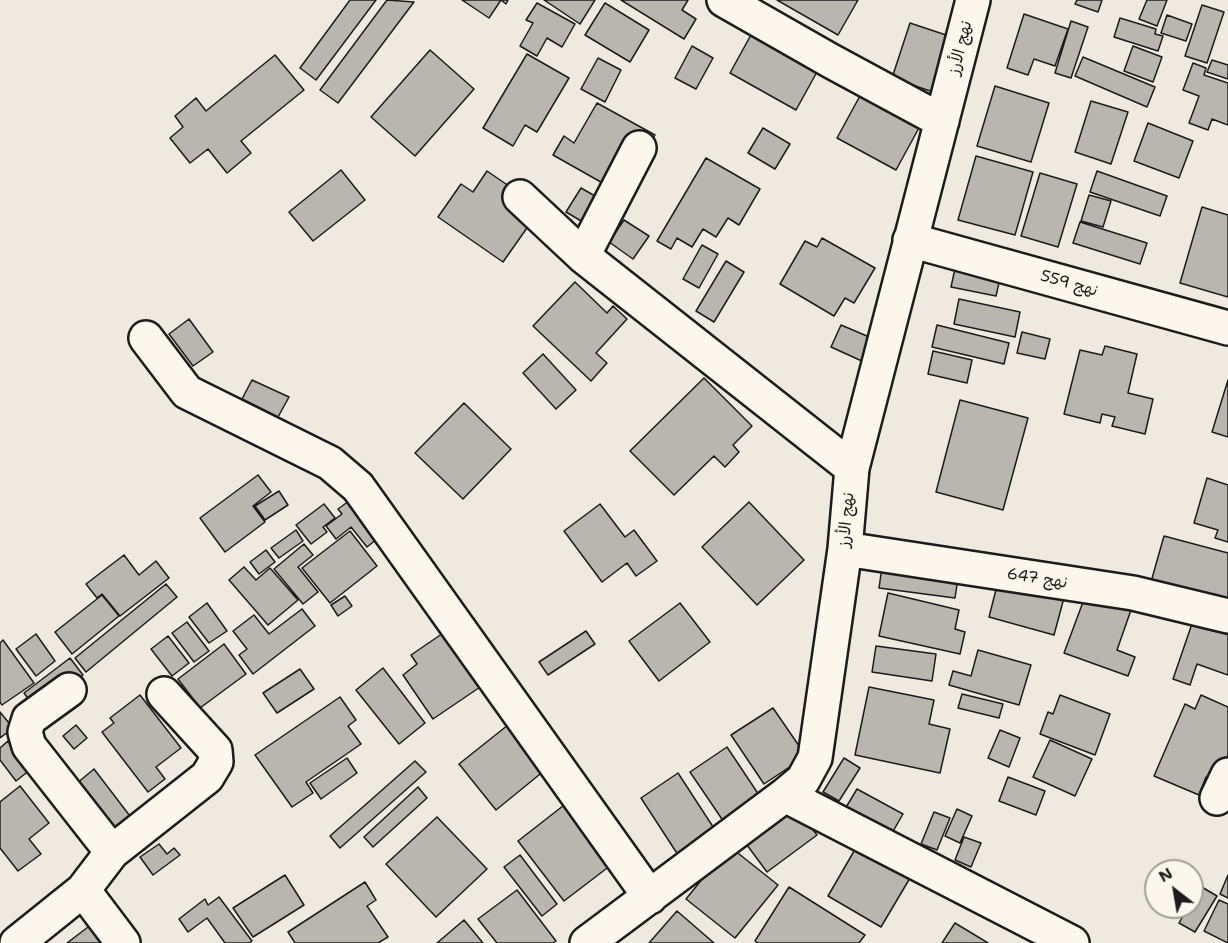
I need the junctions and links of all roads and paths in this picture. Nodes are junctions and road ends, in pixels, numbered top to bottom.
1 (724, 0) edge
2 (973, 0) edge
3 (942, 122) junction
4 (639, 148) dead end
5 (520, 197) dead end
6 (910, 240) junction
7 (583, 256) junction
8 (1228, 328) edge
9 (146, 338) dead end
10 (852, 468) junction
11 (845, 549) junction
12 (1228, 616) edge
13 (69, 690) dead end
14 (164, 694) dead end
15 (785, 795) junction
16 (112, 852) junction
17 (83, 890) junction
18 (650, 897) junction
19 (0, 928) edge
20 (16, 943) edge
21 (123, 943) edge
22 (587, 943) edge
23 (1071, 943) edge

1 - 3 street
2 - 3 street, نهج الأرز
3 - 6 street, نهج الأرز
4 - 7 street
5 - 7 street
6 - 8 street, نهج 559
6 - 10 street, نهج الأرز
7 - 10 street
9 - 18 street
10 - 11 street, نهج الأرز
11 - 12 street, نهج 647
11 - 15 street, نهج الأرز
13 - 16 street
14 - 16 street
15 - 18 street, نهج الأرز
15 - 23 street
16 - 17 street
17 - 20 street
17 - 21 street
18 - 22 street, نهج الأرز
19 - 20 street

